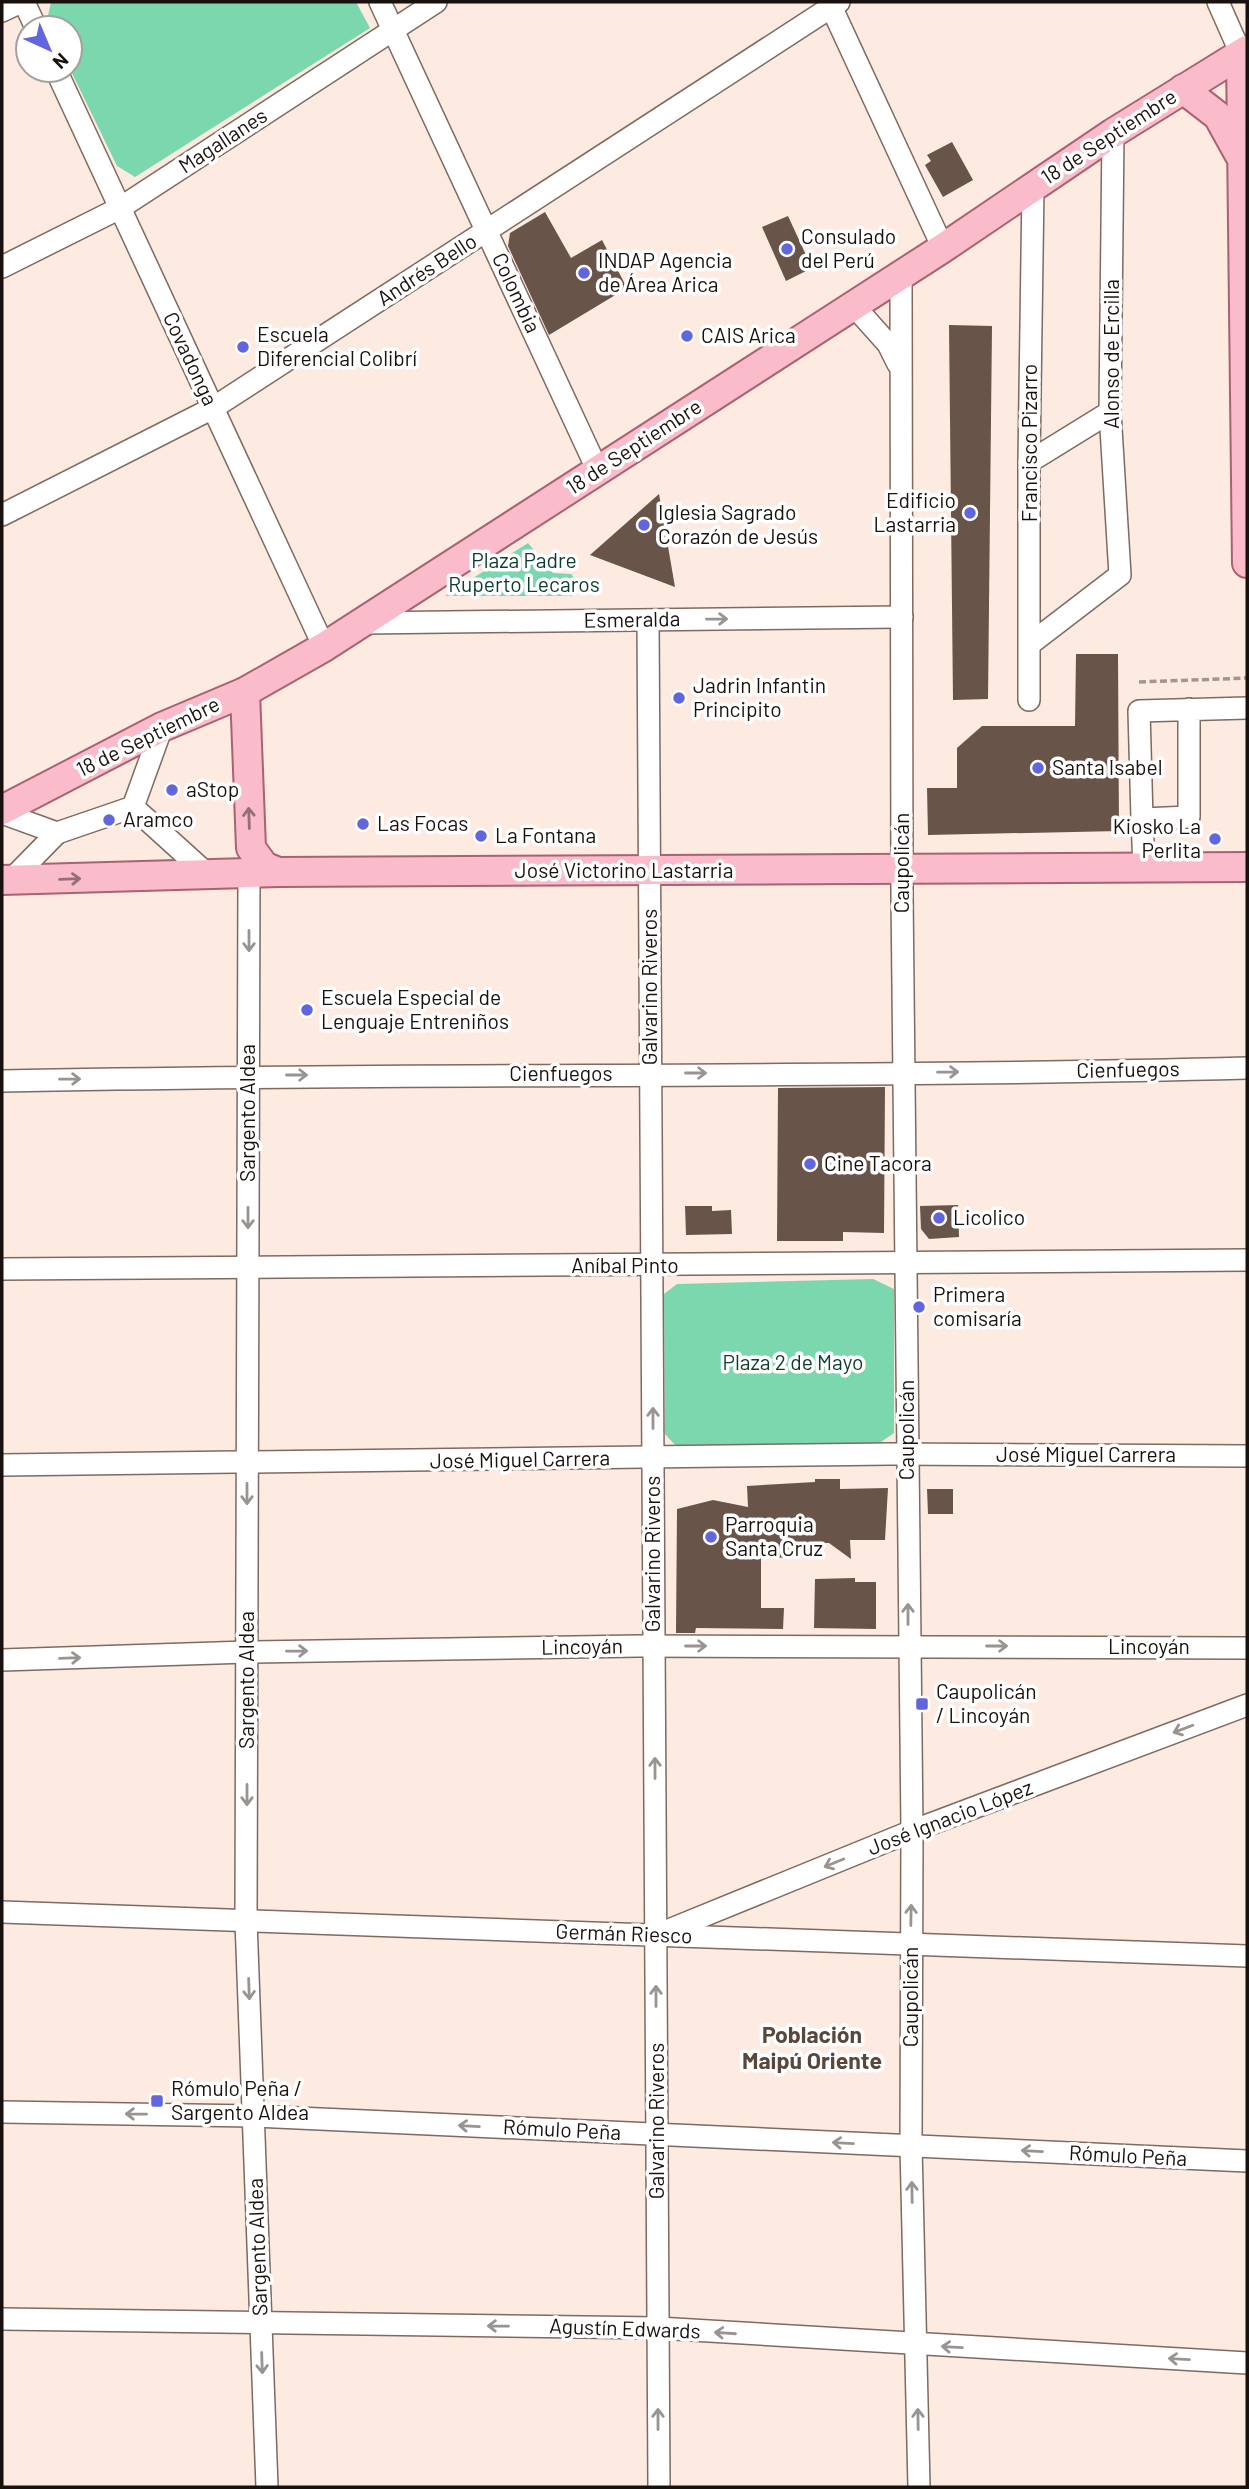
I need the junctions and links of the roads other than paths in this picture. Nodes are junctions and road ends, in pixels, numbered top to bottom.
1 (22, 2) edge
2 (380, 2) edge
3 (436, 2) edge
4 (1218, 2) edge
5 (833, 3) edge
6 (2, 11) edge
7 (393, 30) junction
8 (1244, 52) edge
9 (62, 84) edge
10 (1183, 89) junction
11 (1113, 133) junction
12 (1241, 158) junction
13 (1033, 187) junction
14 (120, 208) junction
15 (487, 231) junction
16 (943, 248) junction
17 (2, 267) edge
18 (901, 275) junction
19 (854, 306) junction
20 (1246, 365) edge
21 (901, 373) junction
22 (213, 408) junction
23 (1110, 412) junction
24 (1028, 462) junction
25 (598, 471) junction
26 (2, 515) edge
27 (1247, 563) edge
28 (902, 617) junction
29 (648, 620) junction
30 (363, 623) junction
31 (1030, 644) junction
32 (324, 647) junction
33 (244, 692) junction
34 (1029, 700) dead end
35 (1247, 708) edge
36 (1189, 709) junction
37 (162, 727) junction
38 (133, 807) junction
39 (2, 811) edge
40 (1142, 819) junction
41 (57, 833) junction
42 (1247, 867) edge
43 (1144, 868) junction
44 (902, 870) junction
45 (650, 871) junction
46 (278, 872) junction
47 (249, 873) junction
48 (207, 874) junction
49 (6, 880) edge
50 (1247, 1068) edge
51 (904, 1073) junction
52 (651, 1074) junction
53 (248, 1075) junction
54 (2, 1081) edge
55 (1247, 1260) edge
56 (905, 1263) junction
57 (652, 1266) junction
58 (248, 1268) junction
59 (2, 1269) edge
60 (907, 1454) junction
61 (1247, 1456) edge
62 (653, 1458) junction
63 (247, 1463) junction
64 (2, 1465) edge
65 (908, 1645) junction
66 (654, 1646) junction
67 (1247, 1648) edge
68 (247, 1652) junction
69 (2, 1660) edge
70 (1247, 1705) edge
71 (912, 1831) junction
72 (2, 1912) edge
73 (246, 1921) junction
74 (655, 1936) junction
75 (910, 1945) junction
76 (1247, 1956) edge
77 (2, 2112) edge
78 (253, 2116) junction
79 (657, 2135) junction
80 (911, 2146) junction
81 (1247, 2161) edge
82 (2, 2319) edge
83 (261, 2323) junction
84 (658, 2328) junction
85 (916, 2345) junction
86 (1247, 2363) edge
87 (267, 2487) edge
88 (659, 2487) edge
89 (919, 2487) edge

1 - 6 street
2 - 7 street, Colombia
3 - 7 street, Magallanes
4 - 8 street
5 - 15 street, Andrés Bello
5 - 16 street
7 - 14 street, Magallanes
7 - 15 street, Colombia
8 - 10 main road, 18 de Septiembre
8 - 12 main road
9 - 14 street, Covadonga
10 - 11 main road, 18 de Septiembre
10 - 12 main road
11 - 13 main road, 18 de Septiembre
11 - 23 street, Alonso de Ercilla
12 - 20 main road
13 - 16 main road, 18 de Septiembre
13 - 24 street, Francisco Pizarro
14 - 17 street, Magallanes
14 - 22 street, Covadonga
15 - 22 street, Andrés Bello
15 - 25 street, Colombia
16 - 18 main road, 18 de Septiembre
18 - 19 main road, 18 de Septiembre
18 - 21 street, Caupolicán
19 - 21 street, Caupolicán
19 - 25 main road, 18 de Septiembre
20 - 27 main road
21 - 28 street, Caupolicán
22 - 26 street, Andrés Bello
22 - 32 street, Covadonga
23 - 24 street
23 - 31 street, Alonso de Ercilla
24 - 31 street, Francisco Pizarro
25 - 30 main road, 18 de Septiembre
29 -> 28 street, Esmeralda
28 - 44 street, Caupolicán
29 - 30 street, Esmeralda
29 - 45 street, Galvarino Riveros
30 - 32 main road, 18 de Septiembre
31 - 34 street, Francisco Pizarro
32 - 33 main road, 18 de Septiembre
33 - 37 main road, 18 de Septiembre
46 -> 33 main road
35 - 36 street
36 - 40 street
36 - 40 street
37 - 38 street
37 - 39 main road, 18 de Septiembre
38 - 41 street
38 - 48 street
39 - 41 street
40 - 43 street
41 - 49 street
42 - 43 main road, José Victorino Lastarria
43 - 44 main road, José Victorino Lastarria
44 - 45 main road, José Victorino Lastarria
44 - 51 street, Caupolicán
45 - 46 main road, José Victorino Lastarria
45 - 52 street, Galvarino Riveros
46 - 47 main road, José Victorino Lastarria
47 - 48 main road, José Victorino Lastarria
47 -> 53 street, Sargento Aldea
49 -> 48 main road, José Victorino Lastarria
51 -> 50 street, Cienfuegos
52 -> 51 street, Cienfuegos
51 - 56 street, Caupolicán
53 -> 52 street, Cienfuegos
52 - 57 street, Galvarino Riveros
54 -> 53 street, Cienfuegos
53 -> 58 street, Sargento Aldea
55 - 56 street, Aníbal Pinto
56 - 57 street, Aníbal Pinto
56 - 60 street, Caupolicán
57 - 58 street, Aníbal Pinto
62 -> 57 street, Galvarino Riveros
58 - 59 street, Aníbal Pinto
58 - 63 street, Sargento Aldea
60 - 61 street, José Miguel Carrera
60 - 62 street, José Miguel Carrera
65 -> 60 street, Caupolicán
62 - 63 street, José Miguel Carrera
62 - 66 street, Galvarino Riveros
63 - 64 street, José Miguel Carrera
63 -> 68 street, Sargento Aldea
66 -> 65 street, Lincoyán
65 -> 67 street, Lincoyán
65 - 71 street, Caupolicán
68 -> 66 street, Lincoyán
74 -> 66 street, Galvarino Riveros
69 -> 68 street, Lincoyán
68 -> 73 street, Sargento Aldea
70 -> 71 street, José Ignacio López
71 -> 74 street, José Ignacio López
75 -> 71 street, Caupolicán
72 - 73 street, Germán Riesco
73 - 74 street, Germán Riesco
73 -> 78 street, Sargento Aldea
74 - 75 street, Germán Riesco
79 -> 74 street, Galvarino Riveros
75 - 76 street, Germán Riesco
75 - 80 street, Caupolicán
78 -> 77 street, Rómulo Peña
79 -> 78 street, Rómulo Peña
78 - 83 street, Sargento Aldea
80 -> 79 street, Rómulo Peña
79 - 84 street, Galvarino Riveros
81 -> 80 street, Rómulo Peña
85 -> 80 street, Caupolicán
82 - 83 street, Agustín Edwards
84 -> 83 street, Agustín Edwards
83 -> 87 street, Sargento Aldea
85 -> 84 street, Agustín Edwards
88 -> 84 street, Galvarino Riveros
86 -> 85 street, Agustín Edwards
89 -> 85 street, Caupolicán

